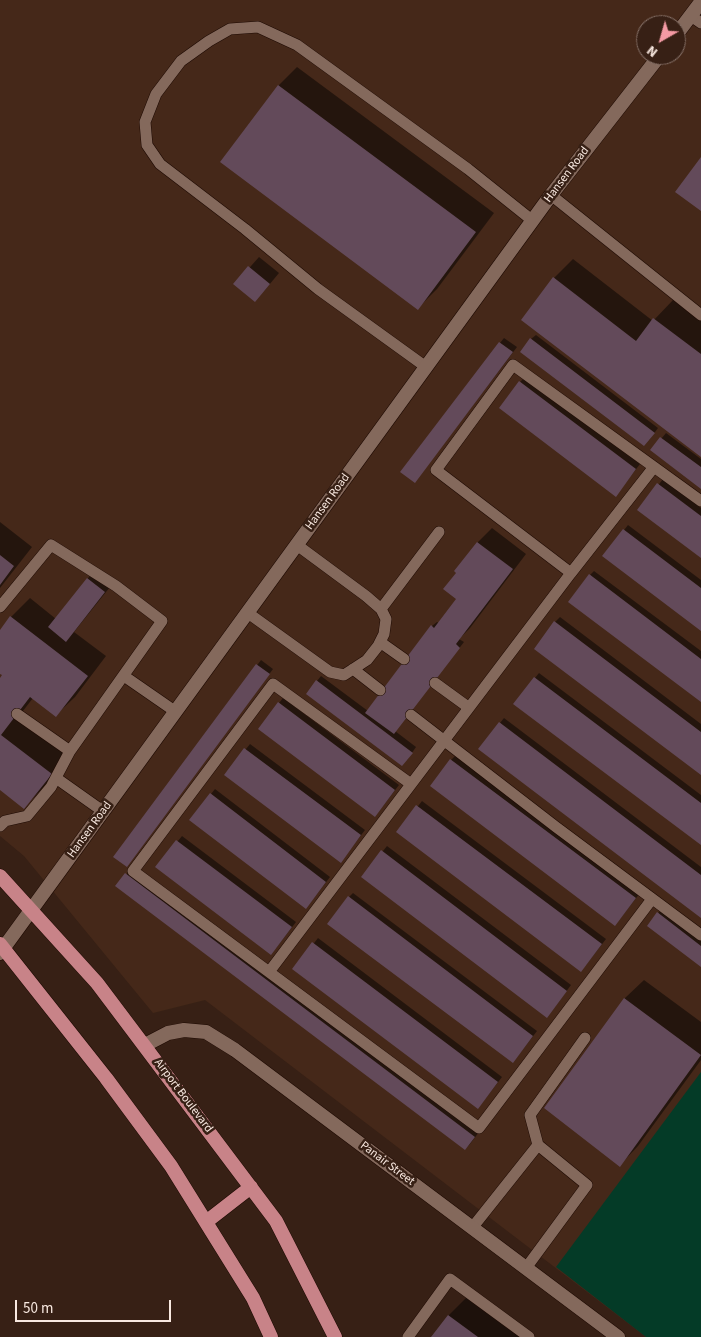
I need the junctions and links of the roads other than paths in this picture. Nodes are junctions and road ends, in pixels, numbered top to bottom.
1 (697, 9) edge
2 (686, 23) edge
3 (652, 65) edge
4 (551, 195) junction
5 (533, 221) junction
6 (701, 315) edge
7 (426, 367) junction
8 (654, 467) junction
9 (701, 501) edge
10 (439, 532) dead end
11 (297, 545) junction
12 (570, 573) junction
13 (0, 607) edge
14 (381, 610) junction
15 (248, 613) junction
16 (380, 642) junction
17 (404, 659) dead end
18 (353, 669) junction
19 (124, 676) junction
20 (435, 683) dead end
21 (380, 690) dead end
22 (468, 707) junction
23 (176, 712) junction
24 (17, 714) dead end
25 (411, 715) dead end
26 (444, 740) junction
27 (70, 751) junction
28 (56, 778) junction
29 (411, 784) junction
30 (104, 812) junction
31 (2, 821) edge
32 (0, 876) edge
33 (652, 899) junction
34 (32, 910) junction
35 (701, 936) edge
36 (1, 948) edge
37 (269, 972) junction
38 (585, 1038) dead end
39 (144, 1045) junction
40 (538, 1145) junction
41 (251, 1188) junction
42 (206, 1222) junction
43 (472, 1228) junction
44 (526, 1268) junction
45 (271, 1337) edge
46 (335, 1337) edge
47 (408, 1337) edge
48 (529, 1337) edge
49 (618, 1337) edge

1 - 2 street
3 - 4 street, Hansen Road
4 - 5 street, Hansen Road
4 - 6 lane
5 - 7 street, Hansen Road
5 - 7 lane
7 - 11 street, Hansen Road
8 - 9 lane
8 - 12 lane
8 - 12 lane
10 - 14 lane
11 - 14 lane
11 - 15 street, Hansen Road
12 - 22 lane
13 - 19 lane
14 - 16 lane
15 - 18 lane
15 - 23 street, Hansen Road
16 - 17 lane
16 - 18 lane
18 - 21 lane
19 - 23 lane
19 - 27 lane
20 - 22 lane
22 - 26 lane
23 - 30 street, Hansen Road
24 - 27 lane
25 - 26 lane
26 - 29 lane
26 - 33 lane
27 - 28 lane
28 - 30 lane
28 - 31 lane
29 - 37 lane
29 - 37 lane
30 - 34 street, Hansen Road
32 - 34 main road, Airport Boulevard
33 - 35 lane
33 - 37 lane
34 - 36 street, Hansen Road
34 - 39 main road, Airport Boulevard
36 - 42 main road
38 - 40 lane
39 - 41 main road, Airport Boulevard
39 - 43 street, Panair Street
40 - 43 lane
40 - 44 lane
41 - 42 main road
41 - 46 main road, Airport Boulevard
42 - 45 main road
43 - 44 street, Panair Street
44 - 49 street, Panair Street
47 - 48 lane

